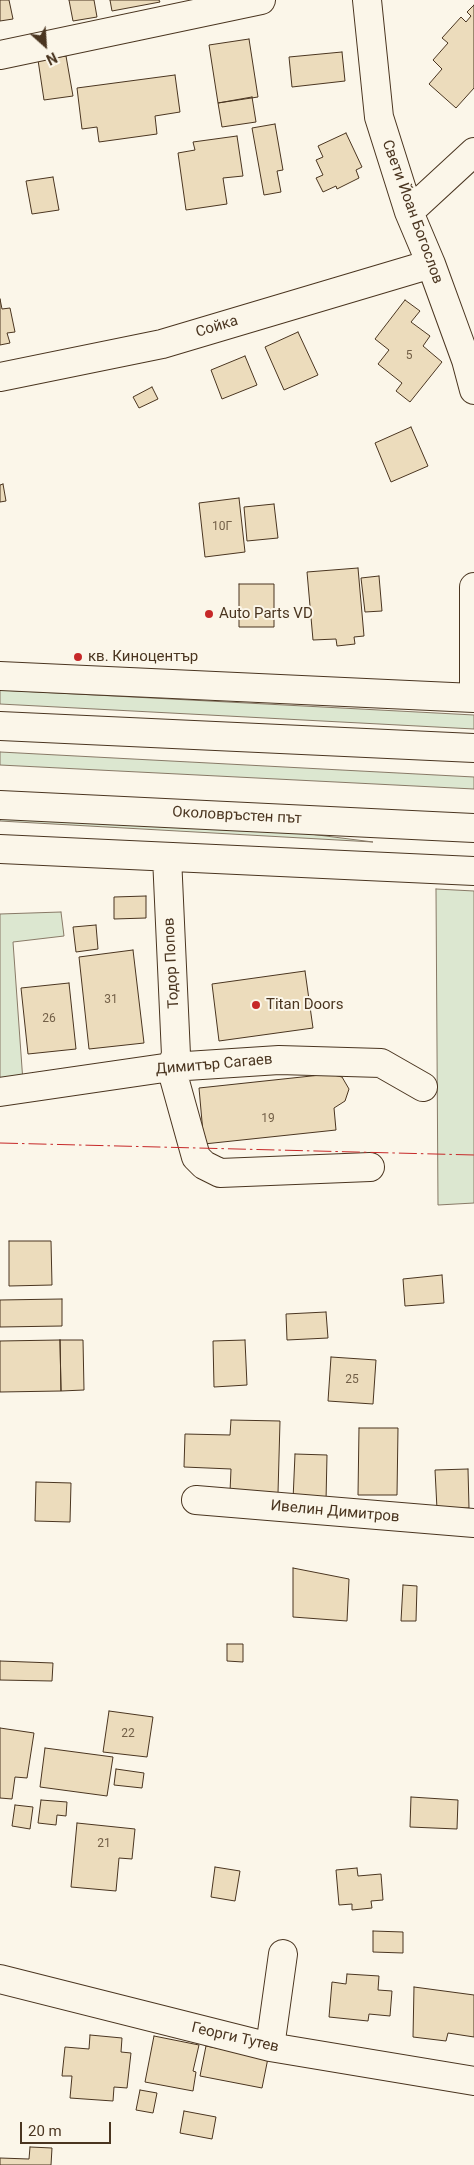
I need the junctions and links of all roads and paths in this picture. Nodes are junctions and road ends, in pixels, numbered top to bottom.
1 (261, 0) edge
2 (367, 0) edge
3 (0, 55) edge
4 (474, 152) edge
5 (409, 212) junction
6 (431, 264) junction
7 (0, 377) edge
8 (474, 390) edge
9 (474, 587) edge
10 (0, 676) edge
11 (474, 698) edge
12 (0, 726) edge
13 (474, 748) edge
14 (0, 805) edge
15 (435, 826) junction
16 (474, 828) edge
17 (474, 836) edge
18 (0, 849) edge
19 (167, 857) junction
20 (474, 872) edge
21 (171, 1067) junction
22 (424, 1087) dead end
23 (0, 1092) edge
24 (370, 1167) dead end
25 (196, 1500) dead end
26 (474, 1523) edge
27 (283, 1954) dead end
28 (0, 1979) edge
29 (270, 2047) junction
30 (474, 2081) edge

1 - 3 main road
2 - 5 main road, Свети Йоан Богослов
4 - 5 main road
5 - 6 main road, Свети Йоан Богослов
6 - 7 main road, Сойка
6 - 8 main road, Свети Йоан Богослов
9 - 11 main road
10 - 11 main road
12 - 13 main road
14 - 15 main road, Околовръстен път
15 - 16 main road, Околовръстен път
15 - 17 main road
18 - 19 main road
19 - 20 main road
19 - 21 main road, Тодор Попов
21 - 22 main road, Димитър Сагаев
21 - 23 main road, Димитър Сагаев
21 - 24 main road
25 - 26 main road, Ивелин Димитров
27 - 29 main road
28 - 29 main road, Георги Тутев
29 - 30 main road, Георги Тутев

